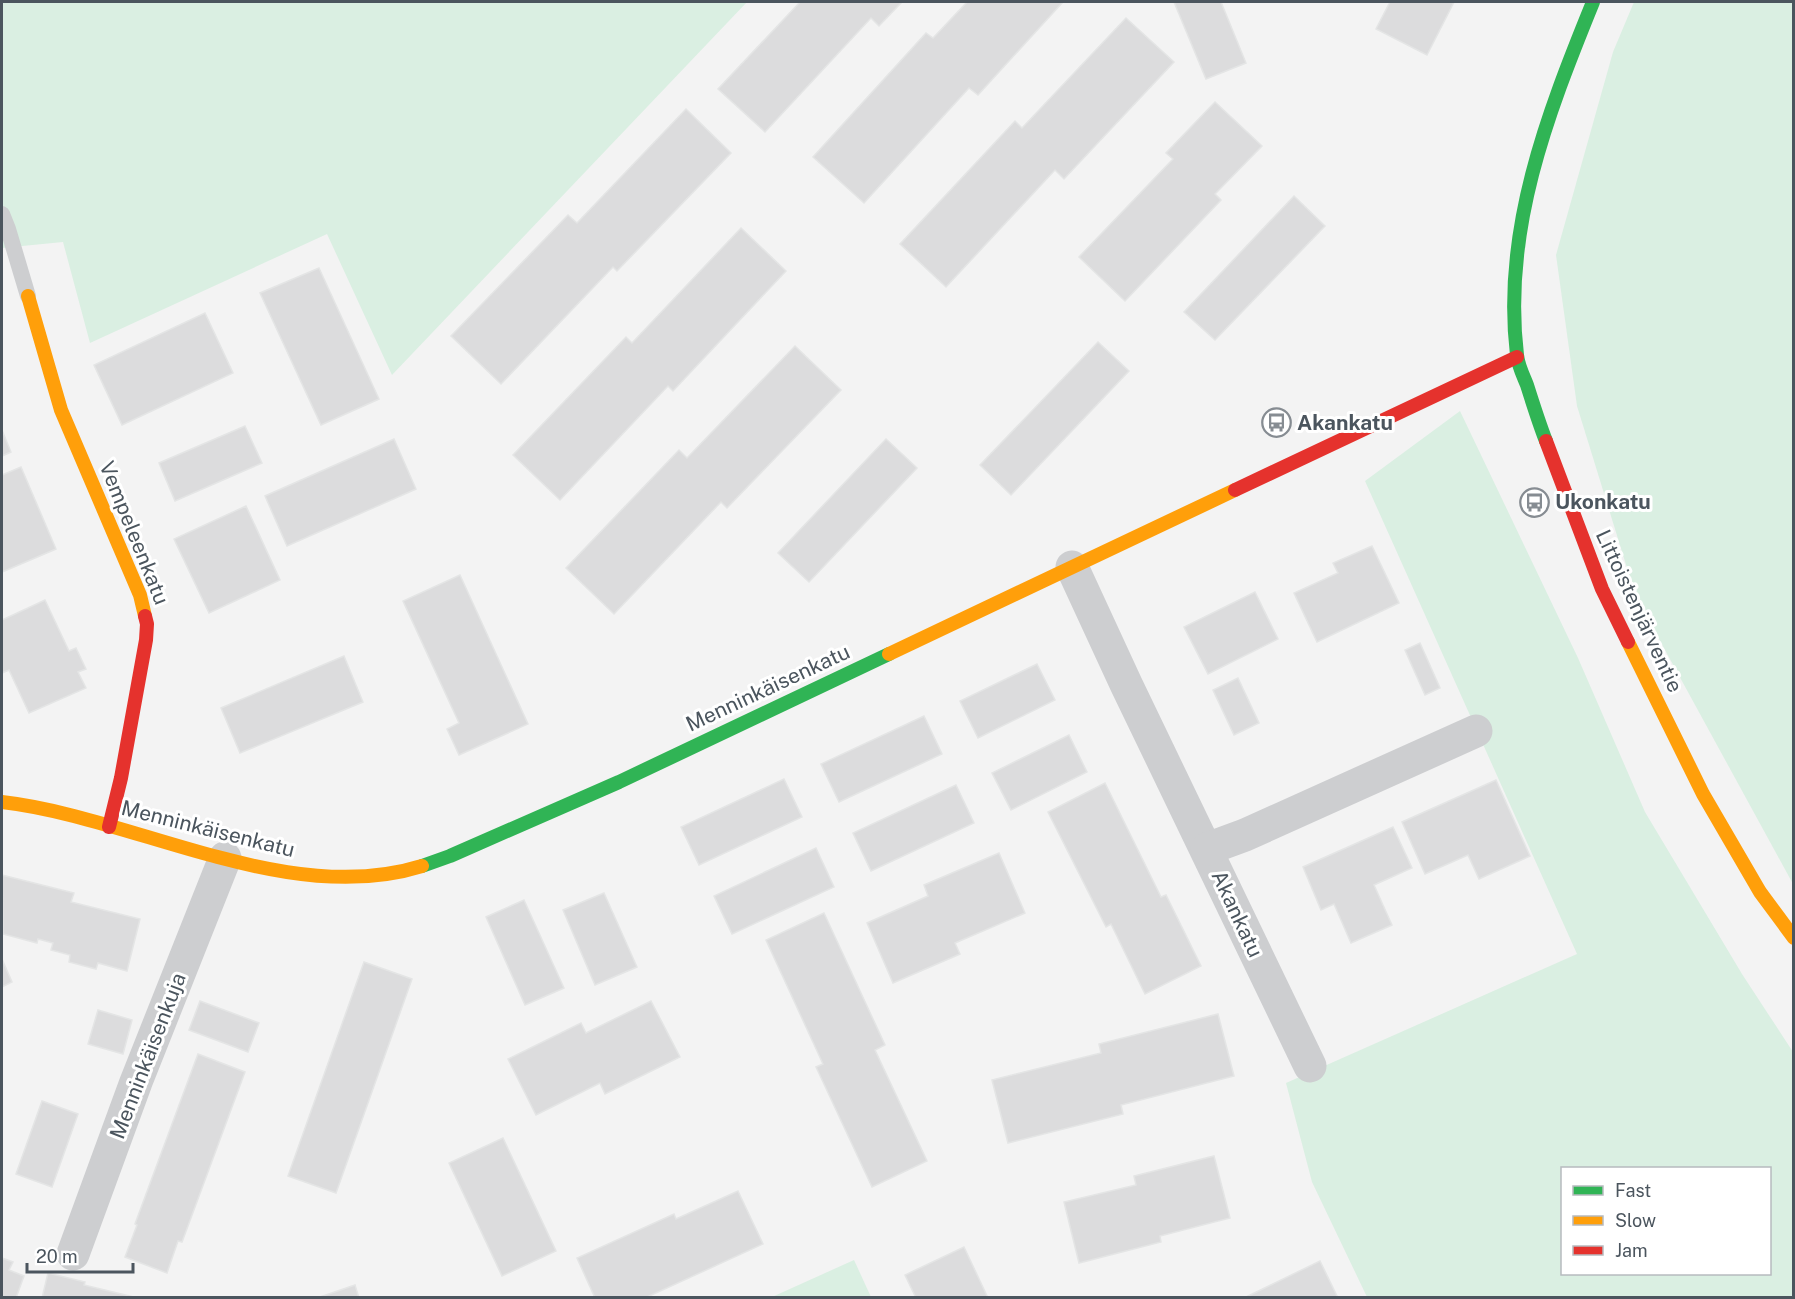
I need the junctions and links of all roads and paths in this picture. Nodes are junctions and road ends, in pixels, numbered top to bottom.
1 (1593, 2) edge
2 (2, 214) edge
3 (28, 296) joint
4 (1517, 357) junction
5 (1071, 567) junction
6 (1476, 731) dead end
7 (2, 802) edge
8 (109, 827) junction
9 (1207, 849) junction
10 (225, 858) junction
11 (1794, 938) edge
12 (1310, 1066) dead end
13 (73, 1254) dead end

1 - 4 street, Littoistenjärventie
2 - 3 lane
3 - 8 street, Vempeleenkatu
4 - 5 street, Menninkäisenkatu
4 - 11 street, Littoistenjärventie
5 - 9 street, Akankatu
5 - 10 street, Menninkäisenkatu
6 - 9 street
7 - 8 street, Menninkäisenkatu
8 - 10 street, Menninkäisenkatu
9 - 12 street, Akankatu
10 - 13 street, Menninkäisenkuja

